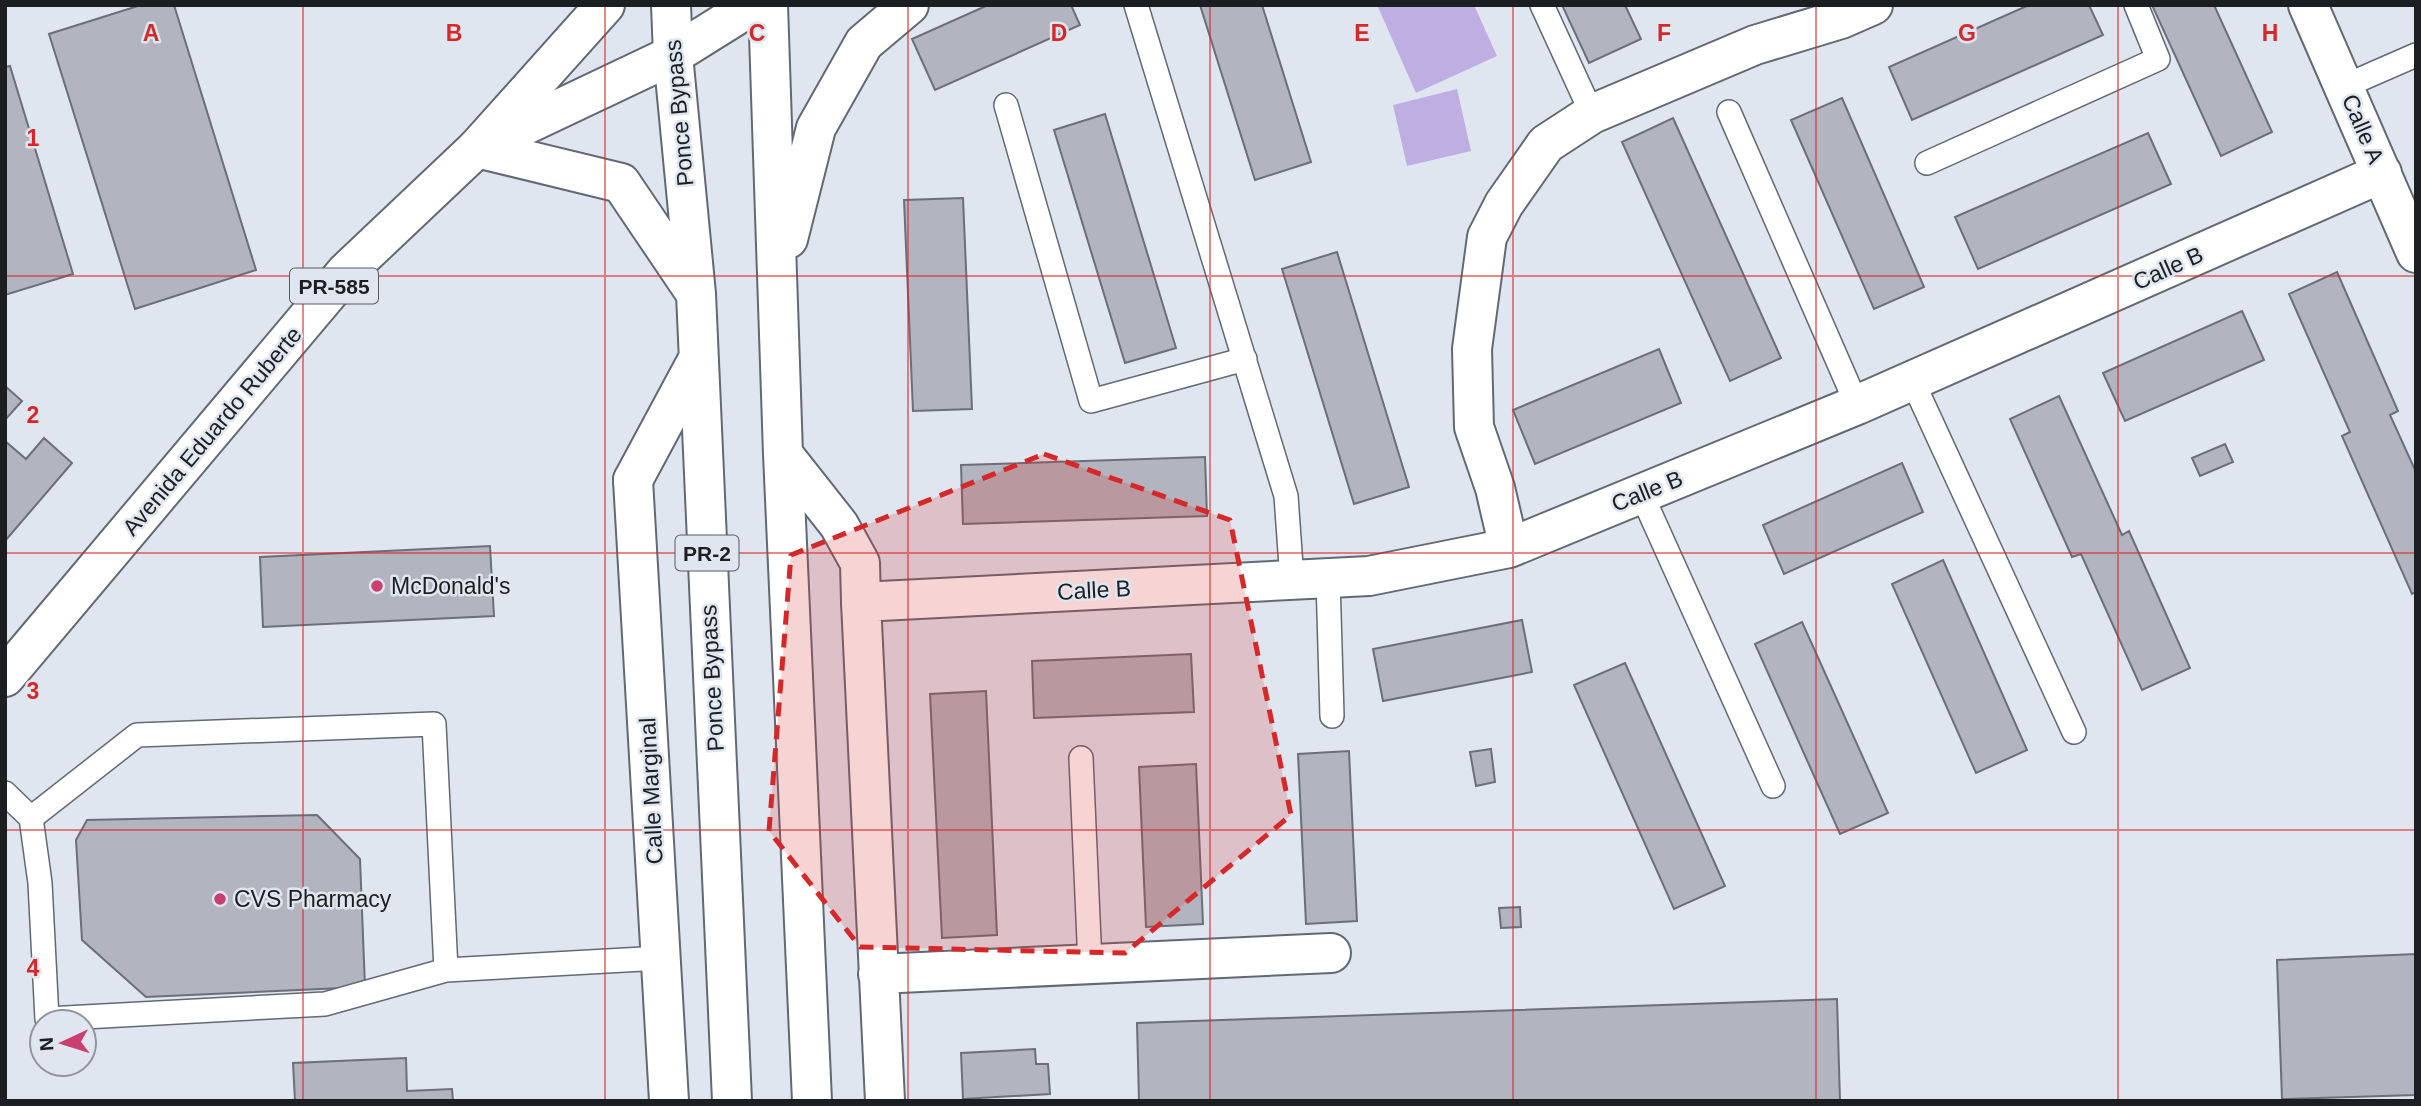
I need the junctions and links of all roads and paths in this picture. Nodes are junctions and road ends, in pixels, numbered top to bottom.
1 (605, 5) edge
2 (671, 5) edge
3 (753, 5) edge
4 (768, 5) edge
5 (909, 5) edge
6 (1136, 5) edge
7 (1542, 5) edge
8 (1873, 5) edge
9 (2136, 5) edge
10 (2308, 5) edge
11 (673, 55) junction
12 (2416, 55) edge
13 (2345, 86) junction
14 (1006, 105) dead end
15 (1729, 112) dead end
16 (1592, 114) junction
17 (477, 148) junction
18 (1927, 163) dead end
19 (2382, 173) junction
20 (2416, 253) edge
21 (777, 285) junction
22 (696, 294) junction
23 (698, 359) junction
24 (1245, 359) junction
25 (1912, 380) junction
26 (1857, 405) junction
27 (783, 454) junction
28 (1641, 494) junction
29 (1509, 548) junction
30 (1310, 579) junction
31 (861, 602) junction
32 (5, 677) edge
33 (1332, 716) dead end
34 (2074, 732) dead end
35 (1081, 758) dead end
36 (1773, 786) dead end
37 (5, 793) edge
38 (31, 818) junction
39 (1331, 953) dead end
40 (661, 958) junction
41 (1090, 964) junction
42 (446, 970) junction
43 (878, 974) junction
44 (669, 1101) edge
45 (732, 1101) edge
46 (812, 1101) edge
47 (885, 1101) edge

1 - 17 main road
2 - 11 main road, Ponce Bypass / PR-2
3 - 11 main road, Avenida Eduardo Ruberte / PR-585
4 - 21 main road
5 - 21 main road
6 - 24 lane
7 - 16 lane
8 - 16 main road
9 - 18 lane
10 - 13 main road, Calle A
11 - 17 main road, Avenida Eduardo Ruberte / PR-585
11 - 22 main road, Ponce Bypass / PR-2
12 - 13 lane
13 - 19 main road, Calle A
14 - 24 lane
15 - 26 lane
16 - 29 main road
17 - 22 main road
17 - 32 main road, Avenida Eduardo Ruberte / PR-585
19 - 20 main road, Calle A
19 - 25 main road, Calle B
21 - 27 main road
22 - 23 main road, Ponce Bypass / PR-2
23 - 40 main road, Calle Marginal
23 - 45 main road, Ponce Bypass / PR-2
24 - 30 lane
25 - 26 main road, Calle B
25 - 34 lane
26 - 28 main road, Calle B
27 - 31 main road
27 - 46 main road
28 - 29 main road, Calle B
28 - 36 lane
29 - 30 main road, Calle B
30 - 31 main road, Calle B
30 - 33 lane
31 - 43 main road
35 - 41 lane
37 - 38 lane
38 - 42 lane
38 - 42 lane
39 - 41 main road
40 - 42 lane
40 - 44 main road, Calle Marginal
41 - 43 main road
43 - 47 main road

